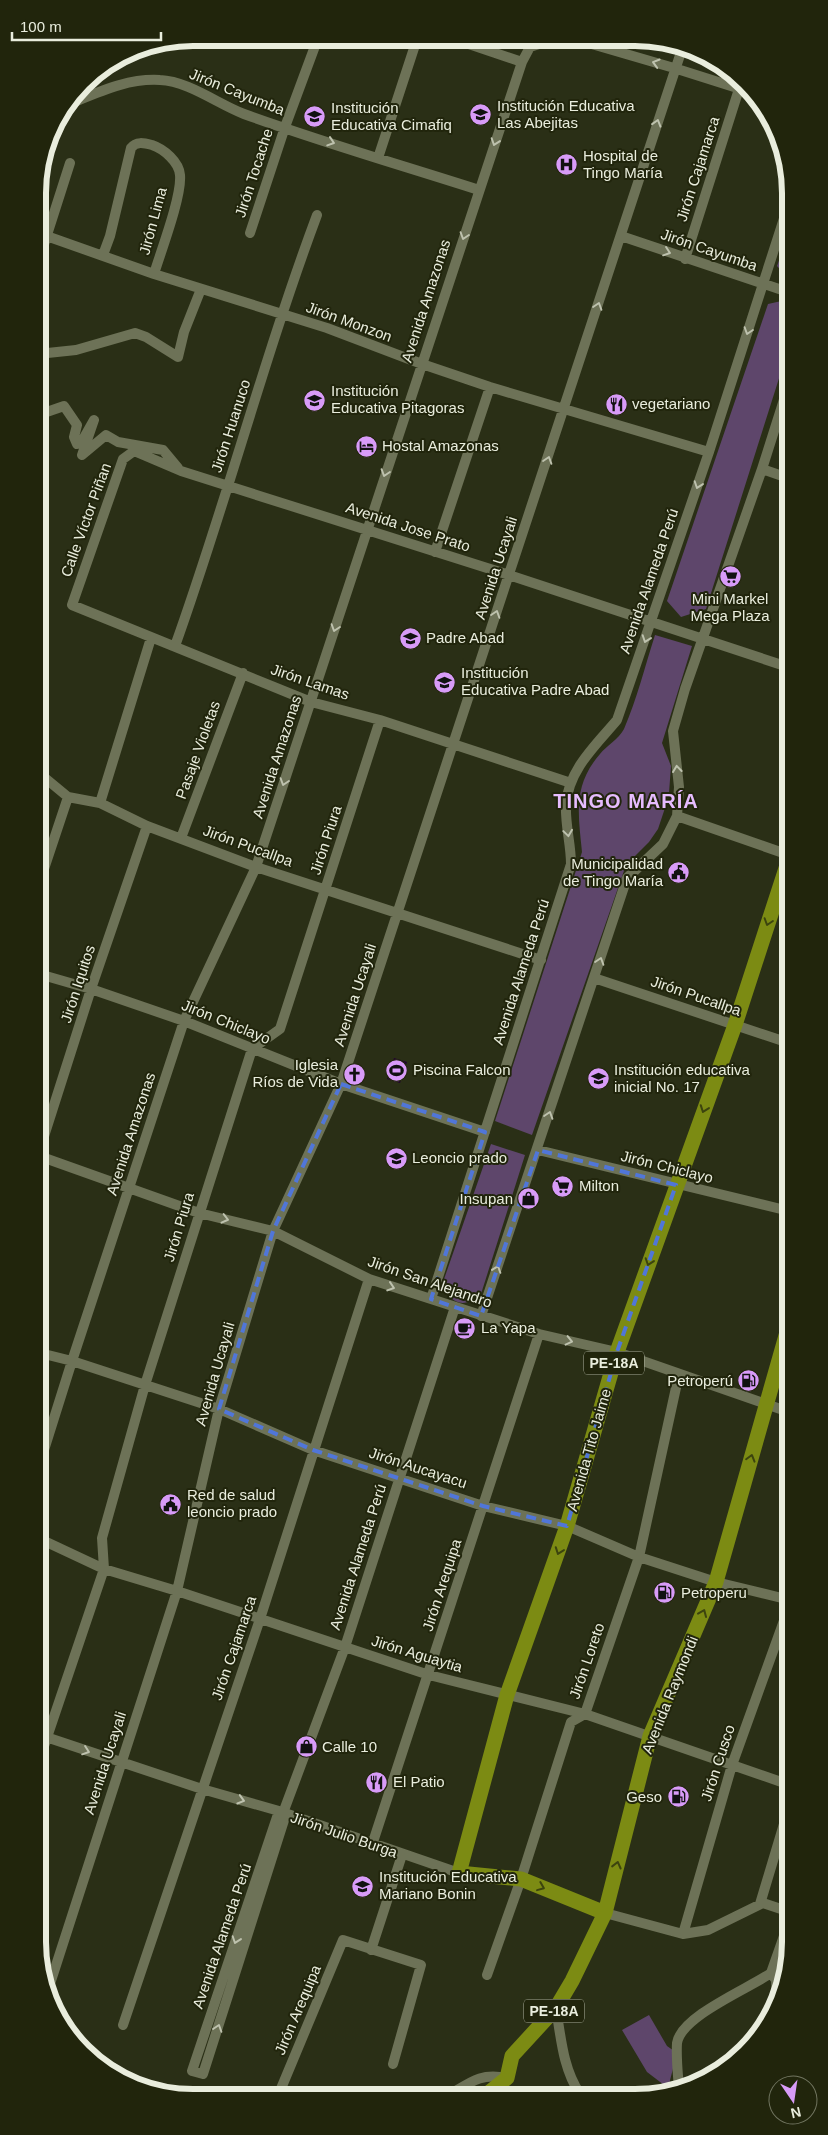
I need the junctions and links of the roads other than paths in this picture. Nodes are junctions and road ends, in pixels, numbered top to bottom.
1 (415, 46) edge
2 (476, 46) edge
3 (529, 46) edge
4 (599, 46) edge
5 (315, 47) edge
6 (679, 53) edge
7 (522, 62) junction
8 (674, 68) junction
9 (739, 89) joint
10 (80, 100) edge
11 (285, 127) junction
12 (378, 158) junction
13 (70, 163) dead end
14 (479, 190) junction
15 (317, 215) dead end
16 (47, 222) edge
17 (782, 225) edge
18 (250, 233) dead end
19 (621, 236) junction
20 (47, 237) edge
21 (103, 255) junction
22 (685, 258) junction
23 (154, 274) junction
24 (763, 284) junction
25 (201, 289) junction
26 (782, 290) edge
27 (284, 314) junction
28 (47, 353) edge
29 (422, 364) junction
30 (490, 387) junction
31 (782, 406) edge
32 (564, 409) junction
33 (47, 412) edge
34 (134, 451) joint
35 (709, 452) junction
36 (762, 469) junction
37 (181, 471) junction
38 (782, 476) edge
39 (227, 485) junction
40 (367, 530) junction
41 (435, 552) junction
42 (509, 575) junction
43 (72, 605) joint
44 (652, 622) junction
45 (151, 638) junction
46 (703, 639) junction
47 (175, 646) junction
48 (782, 665) edge
49 (243, 674) junction
50 (310, 702) junction
51 (380, 720) junction
52 (454, 744) junction
53 (47, 779) edge
54 (571, 783) junction
55 (68, 797) junction
56 (100, 803) junction
57 (676, 816) junction
58 (147, 826) junction
59 (181, 838) junction
60 (782, 853) edge
61 (47, 861) edge
62 (256, 867) junction
63 (782, 879) edge
64 (326, 890) junction
65 (398, 913) junction
66 (541, 960) junction
67 (47, 976) edge
68 (594, 978) junction
69 (91, 989) junction
70 (184, 1021) junction
71 (735, 1025) junction
72 (782, 1041) edge
73 (252, 1049) junction
74 (342, 1084) junction
75 (46, 1129) edge
76 (485, 1132) junction
77 (538, 1150) junction
78 (46, 1159) edge
79 (676, 1185) junction
80 (129, 1188) junction
81 (781, 1209) edge
82 (199, 1213) junction
83 (273, 1231) junction
84 (369, 1279) junction
85 (431, 1299) junction
86 (455, 1307) junction
87 (481, 1316) junction
88 (539, 1334) junction
89 (781, 1351) edge
90 (617, 1352) junction
91 (46, 1355) edge
92 (72, 1361) junction
93 (680, 1374) junction
94 (146, 1386) junction
95 (766, 1403) junction
96 (219, 1409) junction
97 (781, 1409) edge
98 (46, 1436) edge
99 (313, 1450) junction
100 (400, 1478) junction
101 (483, 1506) junction
102 (567, 1526) junction
103 (46, 1542) edge
104 (640, 1557) junction
105 (104, 1569) junction
106 (716, 1582) junction
107 (177, 1591) junction
108 (781, 1598) edge
109 (260, 1619) junction
110 (781, 1628) edge
111 (345, 1647) junction
112 (429, 1675) junction
113 (507, 1695) junction
114 (585, 1714) junction
115 (46, 1730) edge
116 (650, 1736) junction
117 (46, 1737) edge
118 (121, 1762) junction
119 (732, 1765) junction
120 (781, 1782) edge
121 (202, 1789) junction
122 (283, 1813) junction
123 (781, 1834) edge
124 (372, 1845) junction
125 (402, 1855) junction
126 (459, 1873) junction
127 (521, 1879) junction
128 (760, 1904) junction
129 (781, 1909) edge
130 (605, 1913) junction
131 (683, 1934) junction
132 (370, 1950) junction
133 (487, 1975) dead end
134 (777, 1978) edge
135 (51, 1979) edge
136 (556, 2008) junction
137 (123, 2025) dead end
138 (393, 2064) dead end
139 (507, 2078) junction
140 (679, 2082) edge
141 (281, 2089) edge
142 (459, 2089) edge
143 (493, 2089) edge
144 (577, 2089) edge

1 - 12 street
2 - 7 street
3 - 7 street, Avenida Amazonas
8 -> 4 street
5 - 11 street, Jirón Tocache
6 - 8 street, Avenida Ucayali
7 -> 14 street, Avenida Amazonas
8 - 9 street
19 -> 8 street, Avenida Ucayali
9 - 22 street, Jirón Cajamarca
10 - 11 street, Jirón Cayumba
11 -> 12 street, Jirón Cayumba
11 - 18 street, Jirón Tocache
12 - 14 street, Jirón Cayumba
13 - 16 street
14 -> 29 street, Avenida Amazonas
15 - 27 street, Jirón Huanuco
17 - 24 street, Avenida Alameda Perú
19 -> 22 street, Jirón Cayumba
32 -> 19 street, Avenida Ucayali
20 - 21 street, Jirón Monzon
21 - 23 street, Jirón Monzon
21 - 23 street, Jirón Lima
22 - 24 street, Jirón Cayumba
23 - 25 street, Jirón Monzon
24 - 26 street, Jirón Cayumba
24 -> 35 street, Avenida Alameda Perú
25 - 27 street, Jirón Monzon
25 - 28 street
27 - 29 street, Jirón Monzon
27 - 39 street, Jirón Huanuco
29 - 30 street, Jirón Monzon
29 -> 40 street, Avenida Amazonas
30 - 32 street, Jirón Monzon
30 - 41 street
31 - 36 street
32 - 35 street, Jirón Monzon
42 -> 32 street, Avenida Ucayali
33 - 37 street
34 - 37 street, Avenida Jose Prato
34 - 43 street, Calle Víctor Piñan
35 -> 44 street, Avenida Alameda Perú
36 - 38 street
36 - 46 street
37 - 39 street, Avenida Jose Prato
39 - 40 street, Avenida Jose Prato
39 - 47 street, Jirón Huanuco
40 - 41 street, Avenida Jose Prato
40 -> 50 street, Avenida Amazonas
41 - 42 street, Avenida Jose Prato
42 - 44 street, Avenida Jose Prato
52 -> 42 street, Avenida Ucayali
43 - 45 street, Jirón Lamas
44 - 46 street, Avenida Jose Prato
44 -> 54 street, Avenida Alameda Perú
45 - 47 street, Jirón Lamas
45 - 56 street
46 - 48 street, Avenida Jose Prato
57 -> 46 street
47 - 49 street, Jirón Lamas
49 - 50 street, Jirón Lamas
49 - 59 street, Pasaje Violetas
50 - 51 street, Jirón Lamas
50 -> 62 street, Avenida Amazonas
51 - 52 street, Jirón Lamas
51 - 64 street, Jirón Piura
52 - 54 street, Jirón Lamas
52 - 65 street, Avenida Ucayali
53 - 55 street, Jirón Pucallpa
54 -> 66 street, Avenida Alameda Perú
55 - 56 street, Jirón Pucallpa
55 - 61 street
56 - 58 street, Jirón Pucallpa
57 - 60 street
68 -> 57 street
58 - 59 street, Jirón Pucallpa
58 - 69 street, Jirón Iquitos
59 - 62 street, Jirón Pucallpa
62 - 64 street, Jirón Pucallpa
62 - 70 street, Avenida Amazonas
63 -> 71 highway, Avenida Tito Jaime / PE-18A
64 - 65 street, Jirón Pucallpa
64 - 73 street, Jirón Piura
65 - 66 street, Jirón Pucallpa
65 - 74 street, Avenida Ucayali
66 - 76 street, Avenida Alameda Perú
67 - 69 street, Jirón Chiclayo
68 - 71 street, Jirón Pucallpa
77 -> 68 street
69 - 70 street, Jirón Chiclayo
69 - 75 street, Jirón Iquitos
70 - 73 street, Jirón Chiclayo
70 - 80 street, Avenida Amazonas
71 - 72 street, Jirón Pucallpa
71 -> 79 highway, Avenida Tito Jaime / PE-18A
73 - 74 street, Jirón Chiclayo
73 - 82 street, Jirón Piura
74 - 76 street, Jirón Chiclayo
74 - 83 street, Avenida Ucayali
76 - 85 street, Avenida Alameda Perú
77 - 79 street, Jirón Chiclayo
87 -> 77 street
78 - 80 street, Jirón San Alejandro
79 - 81 street, Jirón Chiclayo
79 -> 90 highway, Avenida Tito Jaime / PE-18A
80 - 82 street, Jirón San Alejandro
80 - 92 street, Avenida Amazonas
82 -> 83 street, Jirón San Alejandro
82 - 94 street, Jirón Piura
83 - 84 street, Jirón San Alejandro
83 - 96 street, Avenida Ucayali
84 -> 85 street, Jirón San Alejandro
84 - 99 street, Jirón Cajamarca
85 - 86 street, Jirón San Alejandro
86 - 87 street, Jirón San Alejandro
86 - 100 street, Avenida Alameda Perú
87 - 88 street, Jirón San Alejandro
88 -> 90 street, Jirón San Alejandro
88 - 101 street, Jirón Arequipa
89 - 95 highway, Avenida Raymondi / PE-18A
90 - 93 street, Jirón San Alejandro
90 - 102 highway, Avenida Tito Jaime / PE-18A
91 - 92 street, Jirón Aucayacu
92 - 94 street, Jirón Aucayacu
92 - 98 street, Avenida Amazonas
93 - 95 street, Jirón San Alejandro
93 - 104 street, Jirón Loreto
94 - 96 street, Jirón Aucayacu
94 - 105 street, Jirón Piura
95 - 97 street, Jirón San Alejandro
106 -> 95 highway, Avenida Raymondi / PE-18A
96 - 99 street, Jirón Aucayacu
96 - 107 street, Avenida Ucayali
99 - 100 street, Jirón Aucayacu
99 - 109 street, Jirón Cajamarca
100 - 101 street, Jirón Aucayacu
100 - 111 street, Avenida Alameda Perú
101 - 102 street, Jirón Aucayacu
101 - 112 street, Jirón Arequipa
102 - 104 street, Jirón Aucayacu
102 -> 113 highway, Avenida Tito Jaime / PE-18A
103 - 105 street, Jirón Aguaytia
104 - 106 street, Jirón Aucayacu
104 - 114 street, Jirón Loreto
105 - 107 street, Jirón Aguaytia
105 - 115 street, Jirón Piura
106 - 108 street, Jirón Aucayacu
116 -> 106 highway, Avenida Raymondi / PE-18A
107 - 109 street, Jirón Aguaytia
107 - 118 street, Avenida Ucayali
109 - 111 street, Jirón Aguaytia
109 - 121 street, Jirón Cajamarca
110 - 119 street, Jirón Cusco
111 - 112 street, Jirón Aguaytia
111 - 122 street, Avenida Alameda Perú
112 - 113 street, Jirón Aguaytia
112 - 124 street, Jirón Arequipa
113 - 114 street, Jirón Aguaytia
113 - 126 highway, Avenida Tito Jaime / PE-18A
114 - 116 street, Jirón Aguaytia
114 - 127 street, Jirón Loreto
116 - 119 street, Jirón Aguaytia
130 -> 116 highway, Avenida Raymondi / PE-18A
117 -> 118 street, Jirón Julio Burga
118 - 121 street, Jirón Julio Burga
118 - 135 street, Avenida Ucayali
119 - 120 street, Jirón Aguaytia
119 - 131 street, Jirón Cusco
121 -> 122 street, Jirón Julio Burga
121 - 137 street, Jirón Cajamarca
122 -> 122 street, Avenida Alameda Perú
122 - 124 street, Jirón Julio Burga
123 - 128 street
124 - 125 street, Jirón Julio Burga
125 - 126 street, Jirón Julio Burga
125 - 132 street
126 - 127 highway, Jirón Julio Burga
127 -> 130 highway, Jirón Julio Burga
127 - 133 street, Jirón Loreto
128 - 129 street
128 - 131 street, Jirón Julio Burga
130 - 131 street, Jirón Julio Burga
130 - 136 highway, Avenida Raymondi / PE-18A
132 - 138 street
132 - 141 street, Jirón Arequipa
134 - 140 street
136 - 139 highway, Avenida Raymondi / PE-18A
136 - 144 street
139 - 142 street
139 - 143 highway

